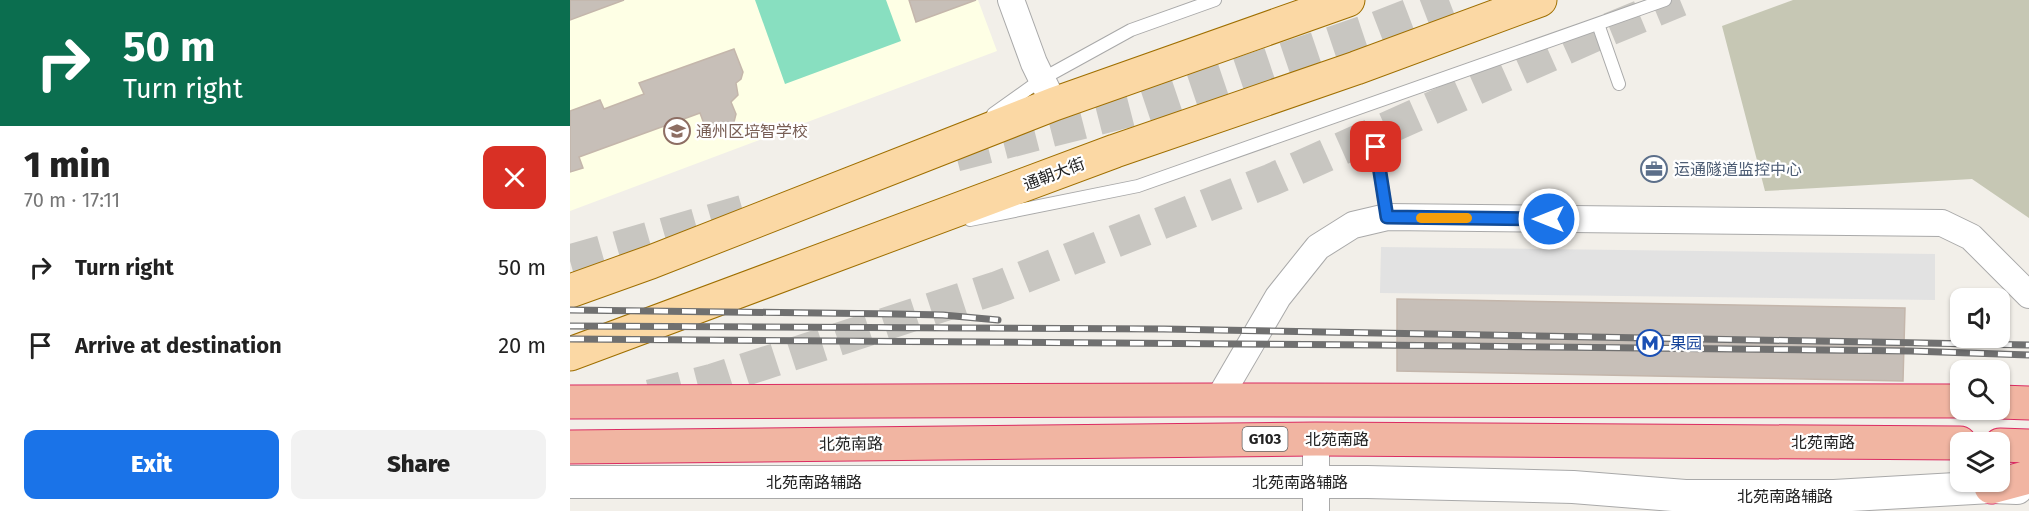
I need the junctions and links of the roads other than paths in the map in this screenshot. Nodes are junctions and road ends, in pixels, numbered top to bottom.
1 (1011, 0) edge
2 (1215, 0) edge
3 (1348, 0) edge
4 (1540, 0) edge
5 (1665, 0) edge
6 (1598, 24) junction
7 (1620, 84) dead end
8 (1048, 92) junction
9 (1376, 147) dead end
10 (1387, 217) junction
11 (881, 238) junction
12 (570, 291) edge
13 (2029, 295) edge
14 (570, 354) edge
15 (1218, 400) junction
16 (1950, 401) edge
17 (570, 402) edge
18 (2010, 402) edge
19 (2029, 403) edge
20 (1316, 439) junction
21 (1950, 443) edge
22 (2010, 445) edge
23 (2029, 446) edge
24 (570, 447) edge
25 (2029, 477) edge
26 (570, 482) edge
27 (2010, 482) edge
28 (2010, 488) edge
29 (1950, 489) edge
30 (2029, 489) edge
31 (1316, 497) edge

1 - 8 street
2 - 8 lane
3 - 8 main road
4 - 11 main road, 通朝大街
5 - 6 lane
6 - 7 lane
6 - 11 lane
8 - 12 main road
9 - 10 lane
10 - 13 street
10 - 15 street
11 - 14 main road, 通朝大街
15 - 16 highway
15 - 17 highway
18 - 19 highway
20 - 21 highway, 北苑南路 / G103
20 - 24 highway, 北苑南路 / G103
20 - 31 street
22 - 23 highway
25 - 27 highway
26 - 31 street, 北苑南路辅路
28 - 30 street, 北苑南路辅路
29 - 31 street, 北苑南路辅路

